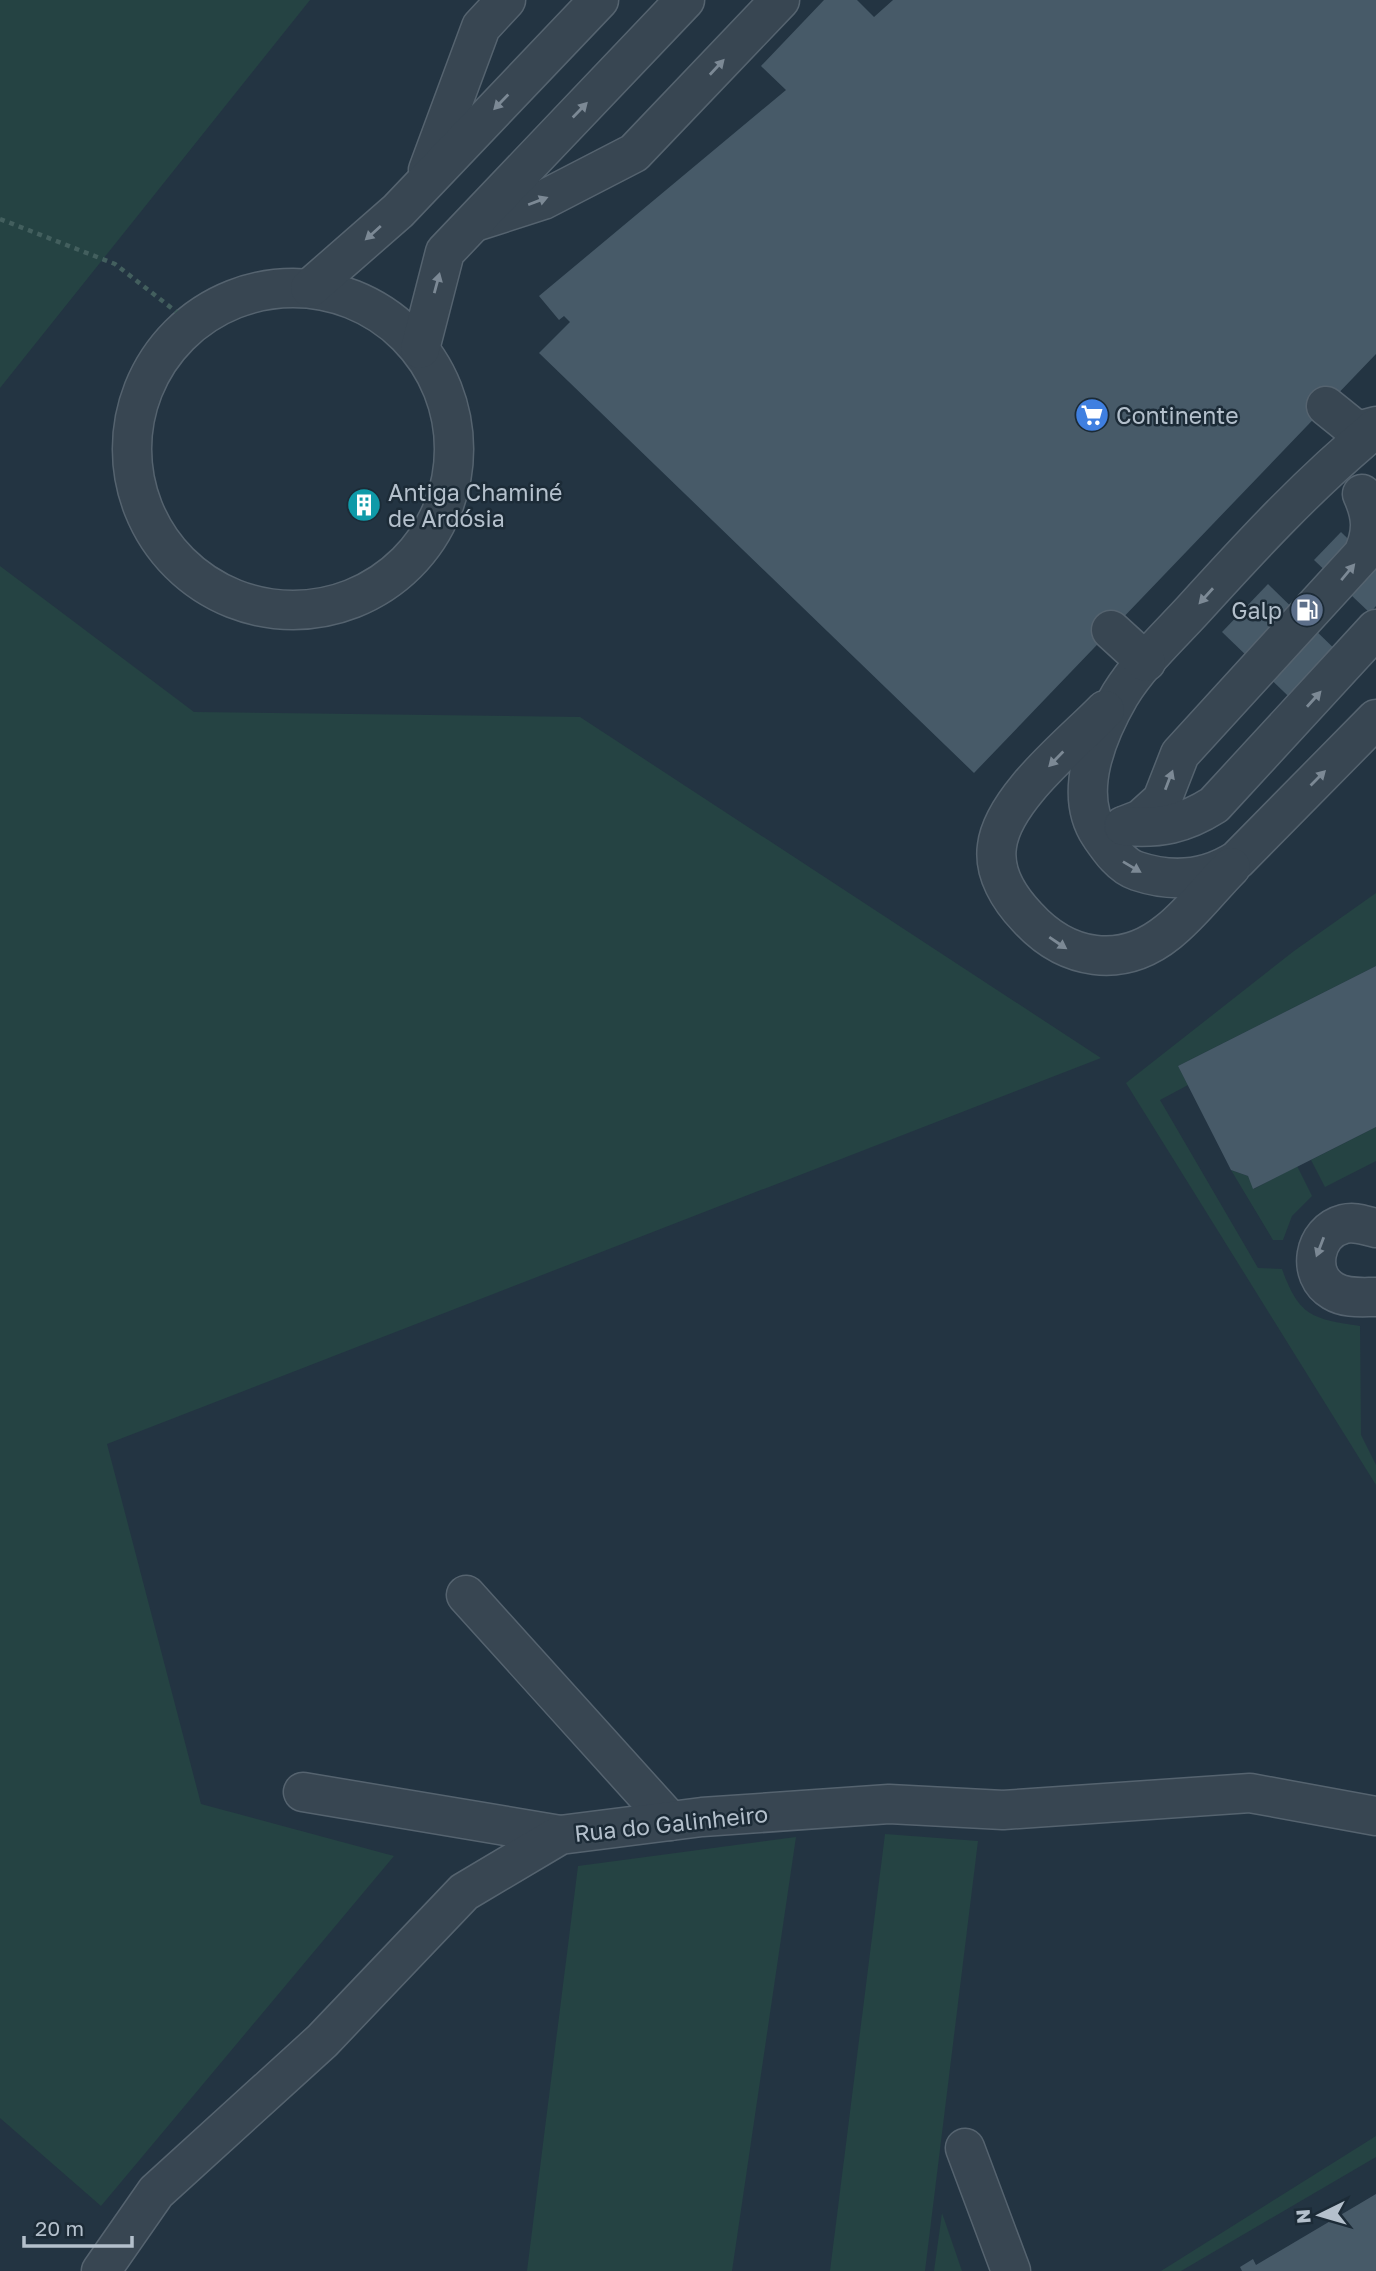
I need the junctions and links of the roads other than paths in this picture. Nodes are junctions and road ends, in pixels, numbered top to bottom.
1 (506, 0) edge
2 (599, 0) edge
3 (685, 0) edge
4 (780, 0) edge
5 (422, 185) junction
6 (473, 223) junction
7 (310, 288) junction
8 (420, 349) junction
9 (1376, 427) edge
10 (1325, 470) junction
11 (1369, 497) edge
12 (1243, 555) junction
13 (1376, 629) edge
14 (1111, 630) dead end
15 (1146, 662) junction
16 (1121, 693) junction
17 (1376, 719) edge
18 (1089, 797) junction
19 (1123, 826) junction
20 (1237, 860) junction
21 (1376, 1228) edge
22 (1376, 1297) edge
23 (466, 1595) dead end
24 (303, 1792) dead end
25 (1376, 1816) edge
26 (670, 1821) junction
27 (560, 1835) junction
28 (965, 2148) dead end
29 (101, 2271) edge
30 (1011, 2271) edge

1 - 5 street
2 -> 5 street
6 -> 3 street
6 -> 4 street
5 -> 7 street
8 -> 6 street
7 - 8 street
7 - 8 street
9 - 10 street
9 - 10 street
10 - 12 street
11 - 12 street
19 -> 11 street
12 -> 15 street
19 -> 13 street
14 - 15 street
15 - 16 street
16 - 18 street
16 -> 20 street
20 -> 17 street
18 - 19 street
18 -> 20 street
21 -> 22 street
23 - 26 street
24 - 27 street
25 - 26 street, Rua do Galinheiro
26 - 27 street, Rua do Galinheiro
27 - 29 street, Rua do Galinheiro
28 - 30 street

